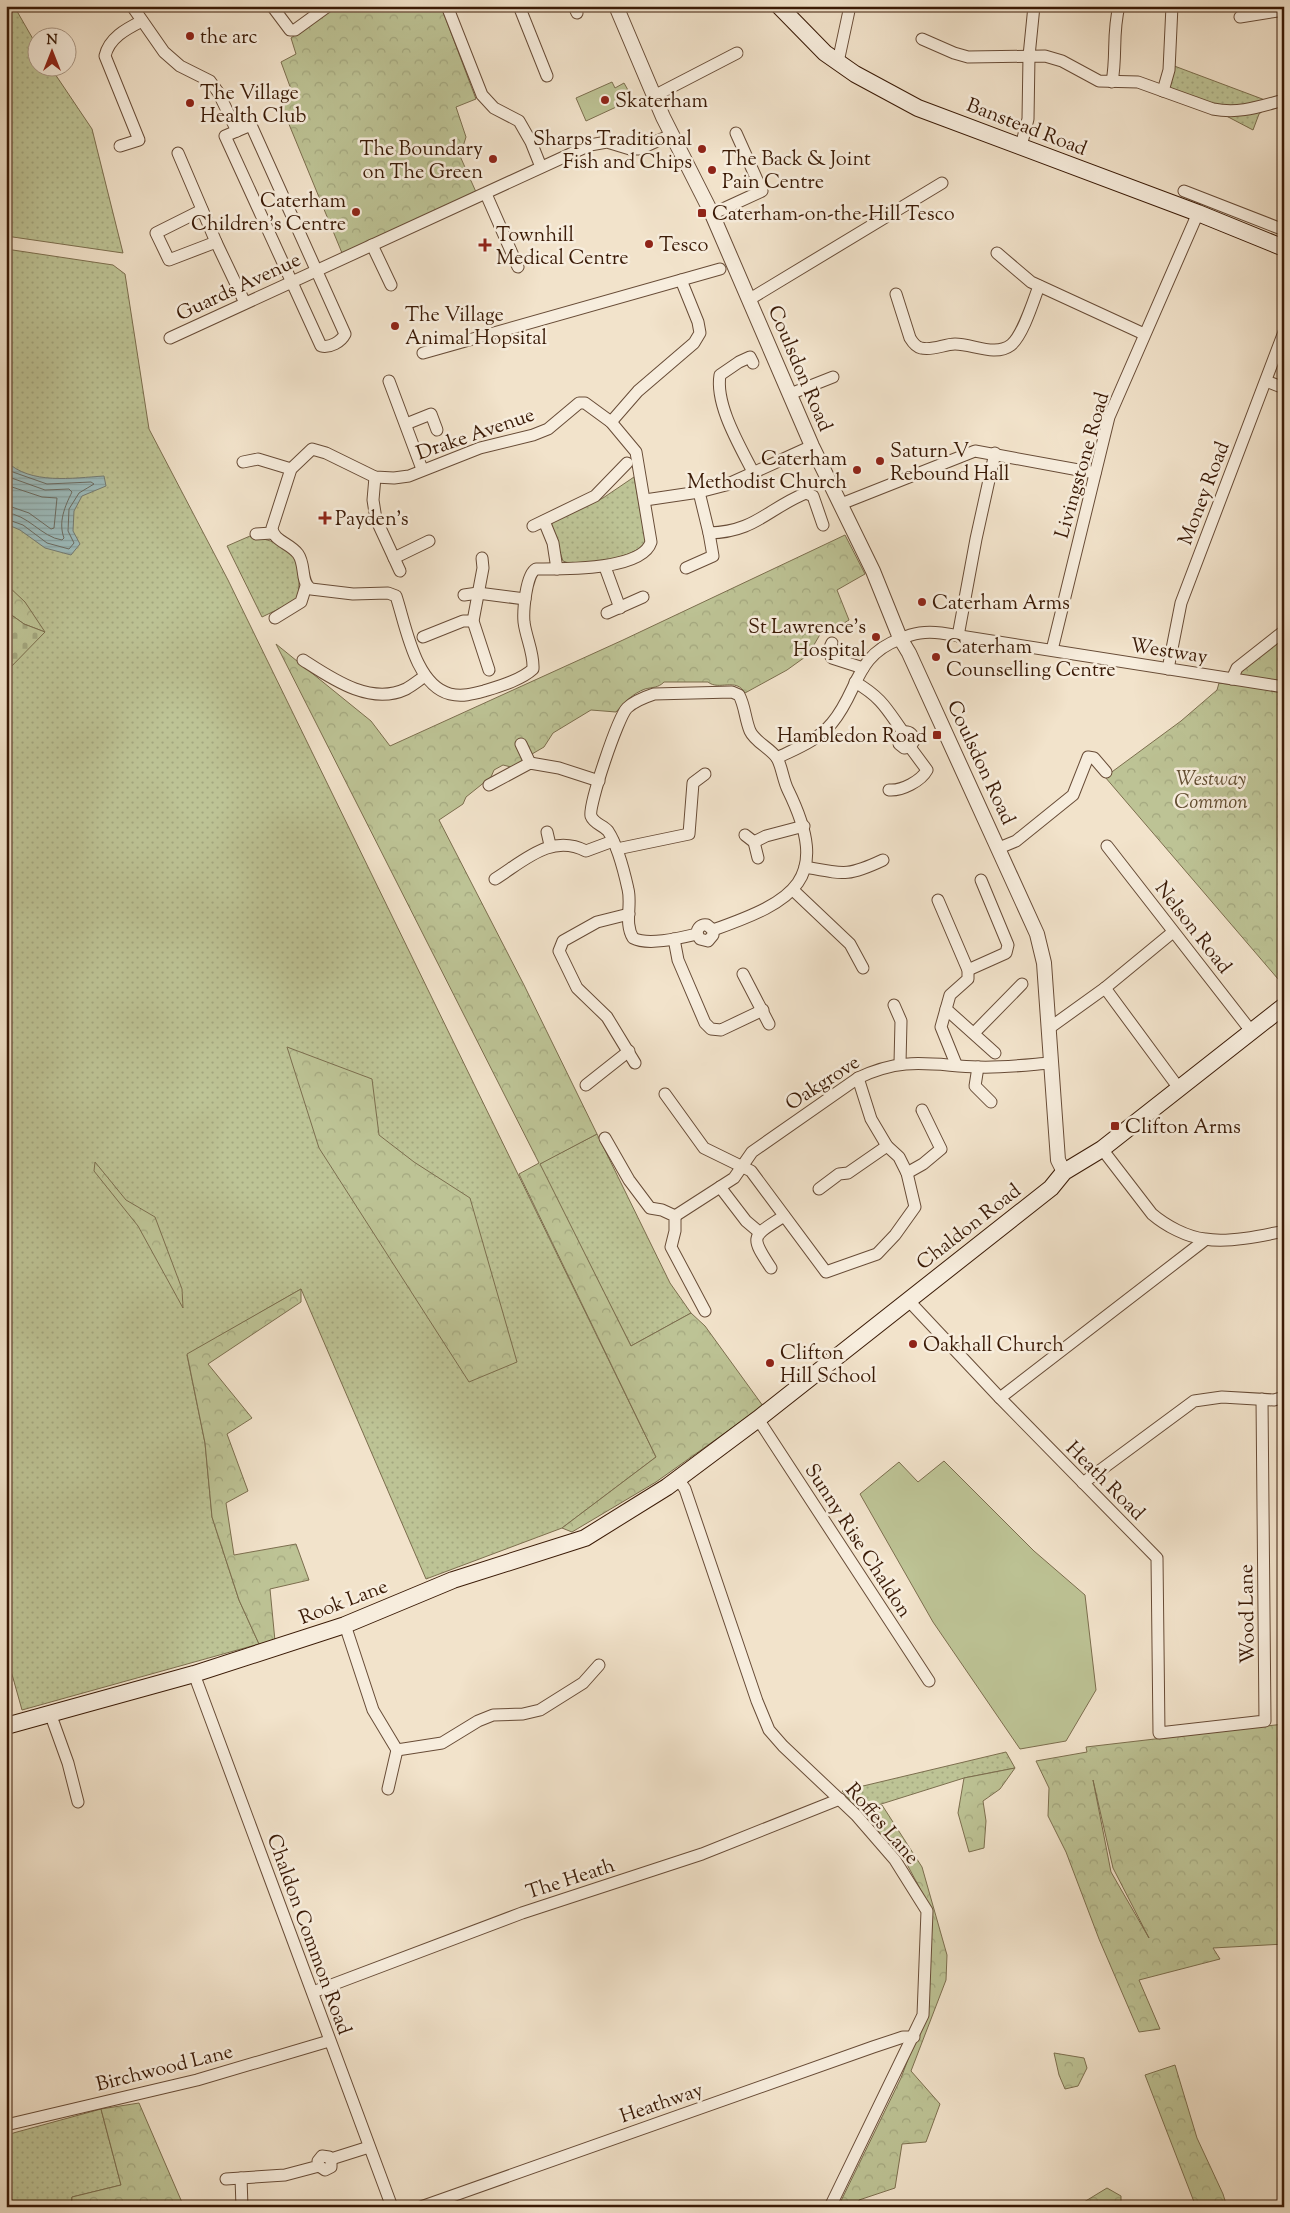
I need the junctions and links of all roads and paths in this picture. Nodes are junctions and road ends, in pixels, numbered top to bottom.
1 (132, 6) edge
2 (272, 6) edge
3 (328, 6) edge
4 (447, 6) edge
5 (519, 6) edge
6 (616, 6) edge
7 (779, 6) edge
8 (850, 6) edge
9 (1034, 6) edge
10 (1119, 6) edge
11 (1172, 6) edge
12 (1284, 10) edge
13 (1240, 17) dead end
14 (142, 21) junction
15 (922, 39) dead end
16 (738, 53) dead end
17 (1029, 56) junction
18 (838, 62) junction
19 (547, 76) dead end
20 (1112, 82) junction
21 (1163, 91) junction
22 (654, 96) junction
23 (1284, 100) edge
24 (237, 131) junction
25 (736, 133) dead end
26 (671, 135) junction
27 (120, 146) dead end
28 (1021, 146) junction
29 (178, 153) dead end
30 (542, 167) junction
31 (942, 184) dead end
32 (1184, 191) dead end
33 (486, 194) junction
34 (202, 210) junction
35 (1198, 213) junction
36 (712, 214) junction
37 (1284, 230) edge
38 (216, 242) junction
39 (372, 245) junction
40 (1284, 248) edge
41 (997, 253) dead end
42 (518, 267) dead end
43 (720, 269) dead end
44 (316, 270) junction
45 (681, 280) junction
46 (291, 282) junction
47 (391, 285) dead end
48 (1039, 286) junction
49 (896, 294) dead end
50 (750, 299) junction
51 (245, 303) junction
52 (1284, 332) edge
53 (1144, 334) junction
54 (170, 338) dead end
55 (423, 353) dead end
56 (753, 363) dead end
57 (833, 377) dead end
58 (389, 381) dead end
59 (1266, 381) junction
60 (1284, 388) edge
61 (790, 394) junction
62 (611, 422) junction
63 (406, 424) junction
64 (437, 430) dead end
65 (812, 446) junction
66 (995, 453) junction
67 (243, 462) dead end
68 (627, 463) dead end
69 (291, 470) junction
70 (422, 470) junction
71 (753, 472) junction
72 (1095, 473) junction
73 (374, 477) junction
74 (699, 492) junction
75 (644, 500) junction
76 (841, 504) junction
77 (544, 521) junction
78 (823, 525) dead end
79 (533, 526) dead end
80 (272, 533) junction
81 (708, 533) junction
82 (256, 534) dead end
83 (429, 541) dead end
84 (394, 558) junction
85 (482, 558) dead end
86 (605, 567) junction
87 (686, 568) dead end
88 (557, 569) junction
89 (400, 571) dead end
90 (306, 586) junction
91 (478, 593) junction
92 (464, 595) dead end
93 (643, 597) dead end
94 (525, 599) junction
95 (620, 608) junction
96 (607, 614) dead end
97 (274, 618) dead end
98 (473, 621) junction
99 (1284, 631) edge
100 (958, 636) junction
101 (423, 637) dead end
102 (900, 638) junction
103 (832, 643) dead end
104 (1052, 650) junction
105 (303, 660) dead end
106 (862, 668) junction
107 (1168, 669) junction
108 (489, 670) dead end
109 (425, 676) junction
110 (1232, 679) junction
111 (855, 682) junction
112 (1284, 687) edge
113 (521, 744) dead end
114 (777, 758) junction
115 (530, 763) junction
116 (1106, 772) dead end
117 (705, 774) dead end
118 (599, 781) junction
119 (489, 785) dead end
120 (889, 790) dead end
121 (804, 826) junction
122 (546, 832) dead end
123 (744, 835) dead end
124 (754, 842) junction
125 (550, 845) junction
126 (615, 845) junction
127 (1107, 846) dead end
128 (999, 848) junction
129 (758, 858) dead end
130 (883, 860) dead end
131 (805, 867) junction
132 (495, 879) dead end
133 (981, 880) dead end
134 (792, 890) junction
135 (938, 900) dead end
136 (629, 914) junction
137 (1174, 932) junction
138 (674, 939) junction
139 (863, 968) dead end
140 (968, 970) junction
141 (743, 974) dead end
142 (1022, 984) dead end
143 (1105, 988) junction
144 (894, 1005) dead end
145 (1284, 1006) edge
146 (946, 1009) junction
147 (763, 1010) junction
148 (768, 1024) dead end
149 (1048, 1029) junction
150 (1251, 1031) junction
151 (974, 1033) junction
152 (629, 1051) junction
153 (995, 1053) dead end
154 (636, 1063) dead end
155 (900, 1063) junction
156 (1050, 1063) junction
157 (956, 1064) junction
158 (978, 1067) junction
159 (858, 1078) junction
160 (586, 1085) dead end
161 (1178, 1087) junction
162 (665, 1094) dead end
163 (991, 1102) dead end
164 (922, 1110) dead end
165 (605, 1138) dead end
166 (886, 1146) junction
167 (1102, 1148) junction
168 (743, 1166) junction
169 (1064, 1172) junction
170 (907, 1173) junction
171 (720, 1187) junction
172 (819, 1189) dead end
173 (675, 1216) junction
174 (784, 1216) junction
175 (759, 1232) junction
176 (1284, 1232) edge
177 (1205, 1240) junction
178 (772, 1268) dead end
179 (908, 1300) junction
180 (705, 1311) dead end
181 (1284, 1397) edge
182 (1000, 1398) junction
183 (1262, 1399) junction
184 (758, 1419) junction
185 (678, 1479) junction
186 (1083, 1483) junction
187 (345, 1625) junction
188 (599, 1665) dead end
189 (194, 1674) junction
190 (929, 1681) dead end
191 (50, 1713) junction
192 (6, 1726) edge
193 (1159, 1733) joint
194 (396, 1750) junction
195 (388, 1789) dead end
196 (840, 1799) junction
197 (78, 1802) dead end
198 (313, 1992) junction
199 (914, 2037) junction
200 (329, 2040) junction
201 (6, 2125) edge
202 (369, 2147) junction
203 (240, 2178) junction
204 (226, 2179) dead end
205 (242, 2207) edge
206 (392, 2207) edge
207 (421, 2207) edge
208 (830, 2207) edge

1 - 14 street
2 - 3 street
4 - 30 street
5 - 19 street
6 - 22 street, Coulsdon Road
7 - 18 main road, Banstead Road
8 - 18 street
9 - 17 street
10 - 20 street
11 - 21 street
12 - 13 street
14 - 24 street
14 - 27 street
15 - 17 street
16 - 22 street
17 - 20 street
17 - 28 street
18 - 28 main road, Banstead Road
20 - 21 street
21 - 23 street
22 - 26 street, Coulsdon Road
24 - 44 street
24 - 46 street
25 - 36 street
26 - 30 street, Guards Avenue
26 - 36 street, Coulsdon Road
28 - 35 main road, Banstead Road
29 - 34 street
30 - 33 street, Guards Avenue
31 - 50 street
32 - 37 street
33 - 39 street, Guards Avenue
33 - 42 street
34 - 38 street
34 - 38 street
35 - 40 main road, Banstead Road
35 - 53 street, Livingstone Road
36 - 50 street, Coulsdon Road
38 - 51 street
39 - 44 street, Guards Avenue
39 - 47 street
41 - 48 street
43 - 45 street
44 - 46 street, Guards Avenue
44 - 46 street
45 - 55 street
45 - 62 street
46 - 51 street, Guards Avenue
48 - 49 street
48 - 53 street
50 - 61 street, Coulsdon Road
51 - 54 street, Guards Avenue
52 - 59 street, Money Road
53 - 72 street, Livingstone Road
56 - 71 street
57 - 61 street
58 - 63 street
59 - 60 street
59 - 107 street, Money Road
61 - 65 street, Coulsdon Road
62 - 70 street, Drake Avenue
62 - 75 street, Drake Avenue
63 - 64 street
63 - 70 street
65 - 71 street
65 - 76 street, Coulsdon Road
66 - 72 street
66 - 76 street
66 - 100 street
67 - 69 street
68 - 77 street
69 - 73 street, Drake Avenue
69 - 80 street
70 - 73 street, Drake Avenue
71 - 74 street
72 - 104 street, Livingstone Road
73 - 84 street
74 - 75 street
74 - 81 street
75 - 86 street, Drake Avenue
76 - 102 street, Coulsdon Road
77 - 79 street
77 - 88 street
78 - 81 street
80 - 82 street
80 - 90 street
81 - 87 street
83 - 84 street
84 - 89 street
85 - 91 street
86 - 88 street
86 - 95 street
88 - 94 street
90 - 97 street
90 - 109 street
91 - 92 street
91 - 94 street
91 - 98 street
93 - 95 street
94 - 109 street
95 - 96 street
98 - 101 street
98 - 108 street
99 - 110 street
100 - 102 street, Westway
100 - 104 street, Westway
102 - 106 street
102 - 128 street, Coulsdon Road
103 - 106 street
104 - 107 street, Westway
105 - 109 street
106 - 111 street
107 - 110 street, Westway
110 - 112 street, Westway
111 - 114 street
111 - 120 street
113 - 115 street
114 - 118 street
114 - 121 street
115 - 118 street
115 - 119 street
116 - 128 street
117 - 126 street
118 - 126 street
121 - 124 street
121 - 131 street
122 - 125 street
123 - 124 street
124 - 129 street
125 - 126 street
125 - 132 street
126 - 136 street
127 - 137 street, Nelson Road
128 - 149 street, Coulsdon Road
130 - 131 street
131 - 134 street
133 - 140 street
134 - 138 street
134 - 139 street
135 - 140 street
136 - 138 street
136 - 152 street
137 - 143 street
137 - 150 street, Nelson Road
138 - 147 street
140 - 146 street
141 - 147 street
142 - 151 street
143 - 149 street
143 - 161 street
144 - 155 street
145 - 150 main road, Chaldon Road
146 - 151 street
146 - 157 street
147 - 148 street
149 - 156 street, Coulsdon Road
150 - 161 main road, Chaldon Road
151 - 153 street
152 - 154 street
152 - 160 street
155 - 157 street, Oakgrove
155 - 159 street, Oakgrove
156 - 158 street, Oakgrove
156 - 169 street, Coulsdon Road
157 - 158 street, Oakgrove
158 - 163 street
159 - 166 street
159 - 168 street, Oakgrove
161 - 167 main road, Chaldon Road
162 - 168 street
164 - 170 street
165 - 173 street
166 - 170 street
166 - 172 street
167 - 169 main road, Chaldon Road
167 - 177 street
168 - 171 street, Oakgrove
168 - 174 street
169 - 179 main road, Chaldon Road
170 - 174 street
171 - 173 street, Oakgrove
171 - 175 street
173 - 180 street
174 - 175 street
175 - 178 street
176 - 177 street
177 - 182 street
179 - 182 street, Heath Road
179 - 184 main road, Chaldon Road
181 - 183 street
182 - 186 street, Heath Road
183 - 186 street
183 - 193 street, Wood Lane
184 - 185 main road, Chaldon Road
184 - 190 street, Sunny Rise Chaldon
185 - 187 main road, Rook Lane
185 - 196 street, Roffes Lane
186 - 193 street, Heath Road
187 - 189 main road, Rook Lane
187 - 194 street
188 - 194 street
189 - 191 main road, Rook Lane
189 - 198 street, Chaldon Common Road
191 - 192 main road, Rook Lane
191 - 197 street
194 - 195 street
196 - 198 street, The Heath
196 - 199 street, Roffes Lane
198 - 200 street, Chaldon Common Road
199 - 207 street, Heathway
199 - 208 street, Roffes Lane
200 - 201 street, Birchwood Lane
200 - 202 street, Chaldon Common Road
202 - 203 street
202 - 206 street, Chaldon Common Road
203 - 204 street
203 - 205 street

